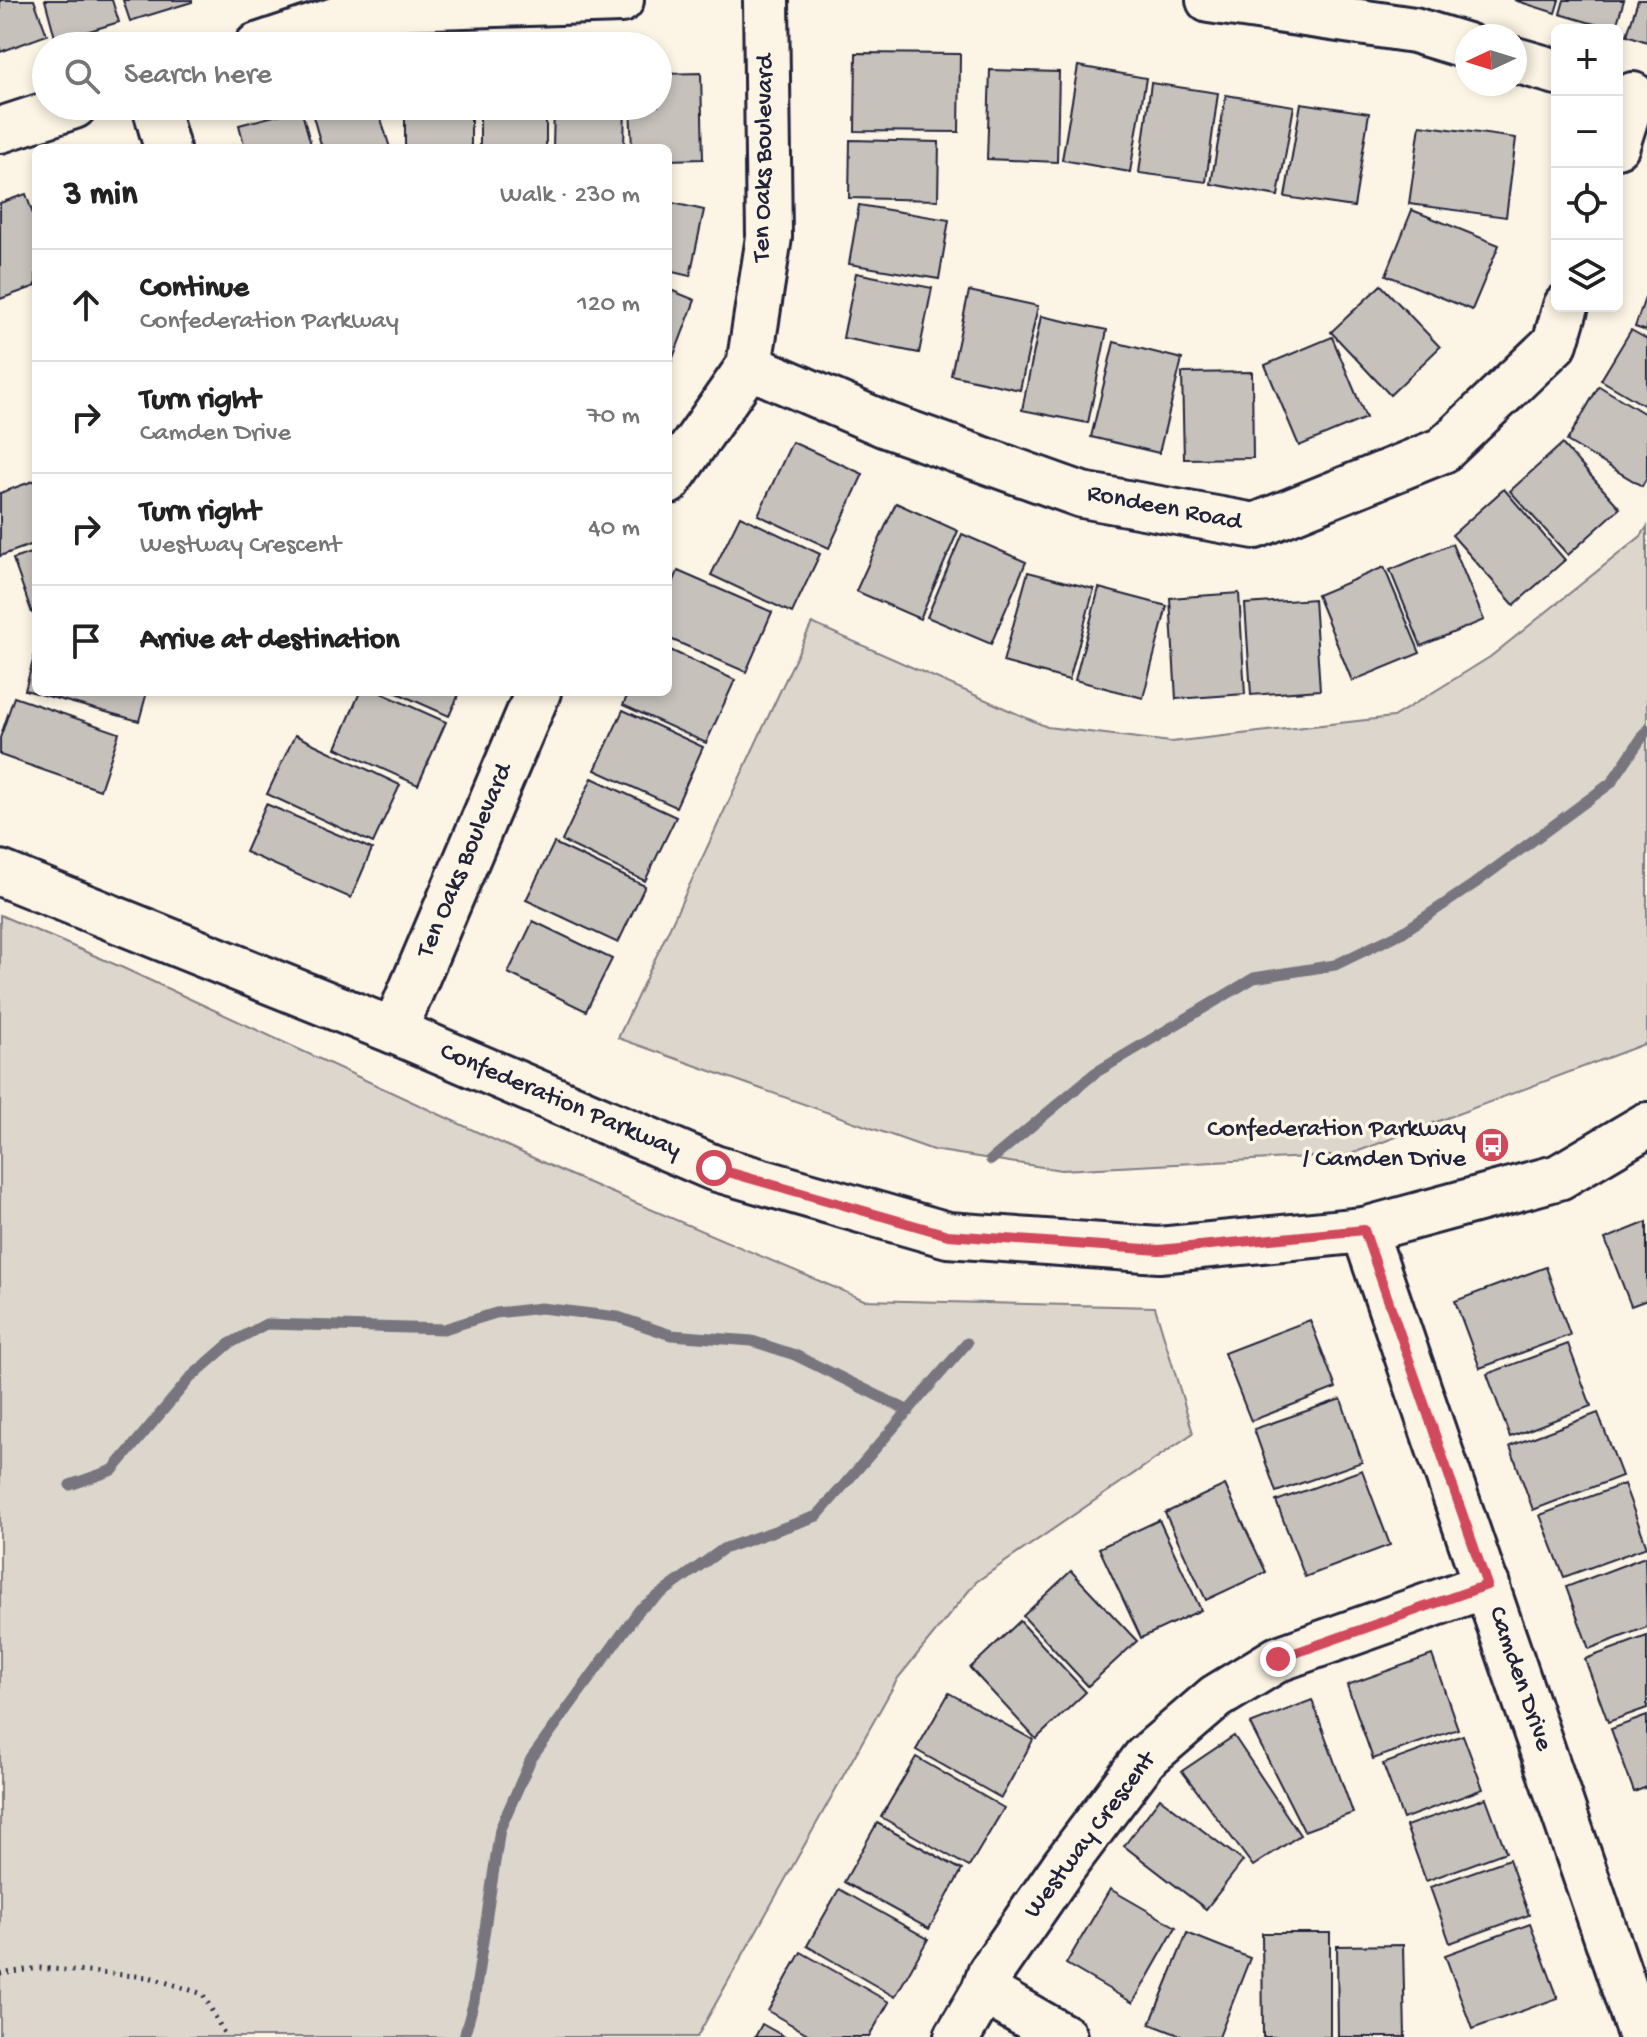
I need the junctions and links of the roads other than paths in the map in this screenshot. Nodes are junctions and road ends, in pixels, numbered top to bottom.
1 (621, 0) edge
2 (766, 0) edge
3 (1209, 0) edge
4 (299, 32) edge
5 (1455, 42) edge
6 (1527, 63) edge
7 (1551, 70) edge
8 (1632, 94) edge
9 (32, 120) edge
10 (159, 120) edge
11 (1623, 125) edge
12 (0, 130) edge
13 (166, 144) edge
14 (1564, 312) edge
15 (749, 366) junction
16 (672, 476) edge
17 (536, 696) edge
18 (0, 873) edge
19 (394, 1031) junction
20 (1647, 1125) edge
21 (1364, 1230) junction
22 (1487, 1585) junction
23 (984, 1991) junction
24 (957, 2037) edge
25 (1064, 2037) edge
26 (1641, 2037) edge

1 - 4 street
2 - 15 street, Ten Oaks Boulevard
3 - 5 street
6 - 7 street
8 - 11 street
9 - 12 street
10 - 13 street
14 - 15 street, Rondeen Road
15 - 16 street, Ten Oaks Boulevard
17 - 19 street, Ten Oaks Boulevard
18 - 19 street, Confederation Parkway
19 - 21 street, Confederation Parkway
20 - 21 street, Confederation Parkway
21 - 22 street, Camden Drive
22 - 23 street, Westway Crescent
22 - 26 street, Camden Drive
23 - 24 street, Westway Crescent
23 - 25 street

